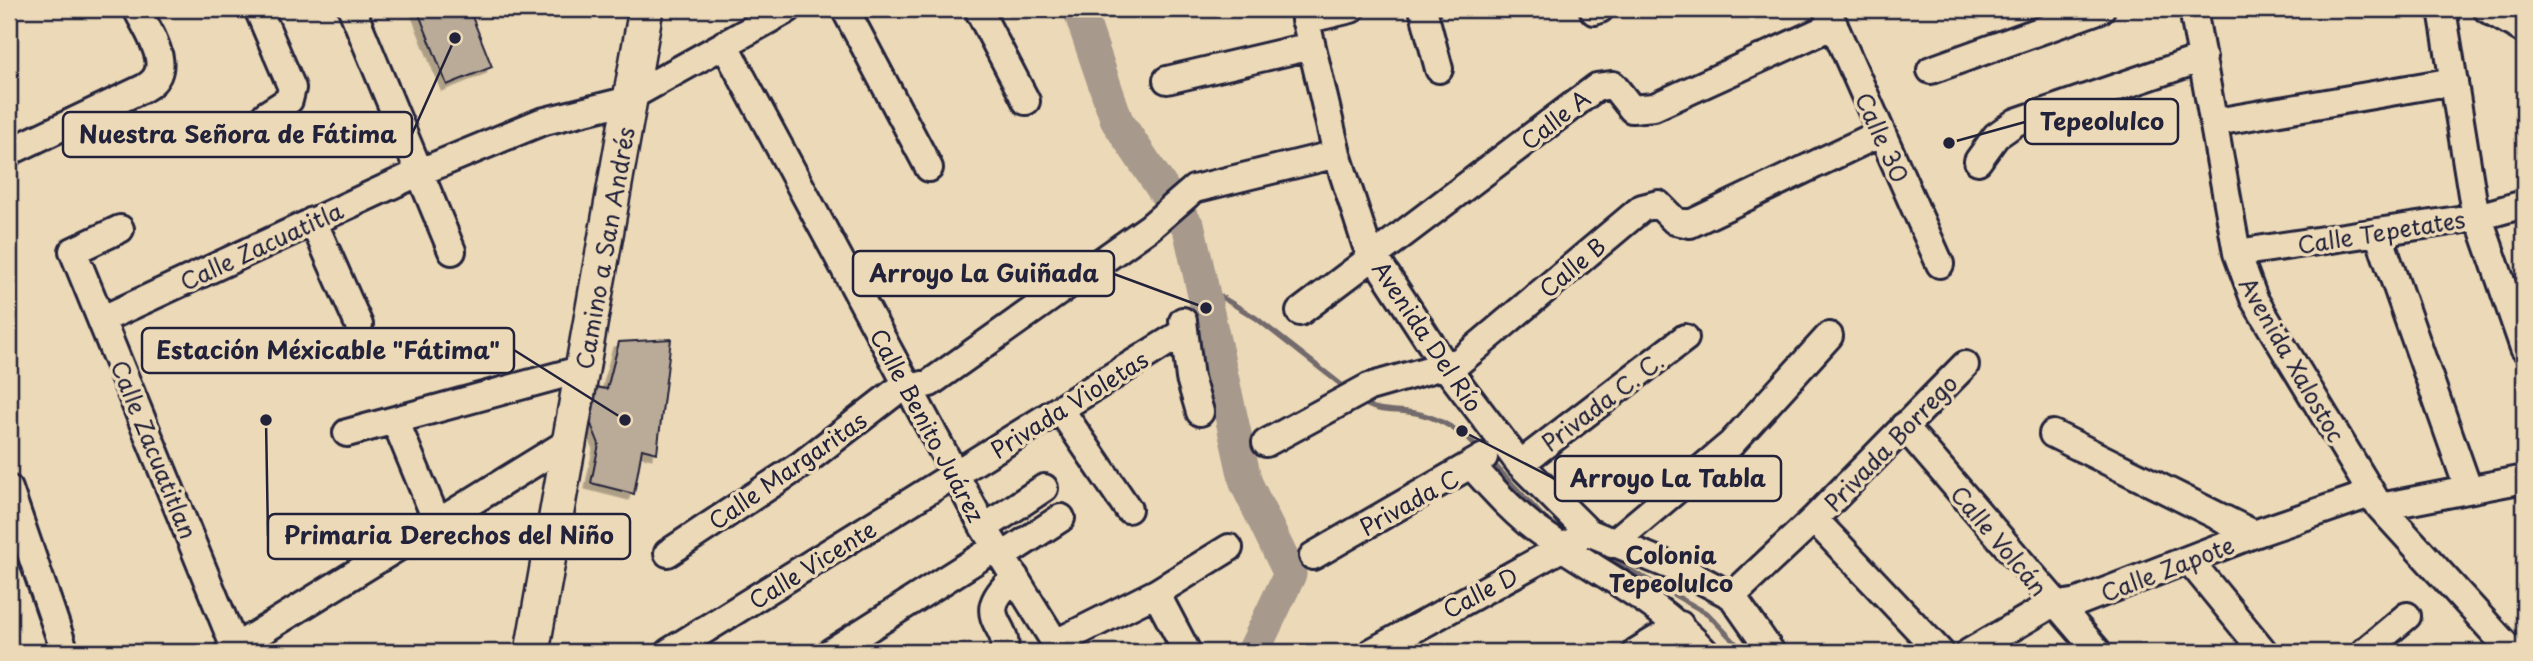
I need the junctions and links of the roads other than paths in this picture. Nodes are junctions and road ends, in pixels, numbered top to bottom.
1 (137, 9) edge
2 (258, 9) edge
3 (352, 9) edge
4 (788, 9) edge
5 (845, 9) edge
6 (978, 9) edge
7 (1351, 9) edge
8 (1423, 9) edge
9 (2101, 9) edge
10 (2193, 9) edge
11 (2442, 9) edge
12 (2487, 9) edge
13 (640, 13) edge
14 (1304, 14) edge
15 (1830, 17) edge
16 (2524, 30) edge
17 (724, 44) junction
18 (1311, 46) junction
19 (2203, 58) junction
20 (1439, 69) dead end
21 (1931, 70) dead end
22 (1167, 80) dead end
23 (2455, 80) junction
24 (632, 96) junction
25 (1026, 101) dead end
26 (266, 115) dead end
27 (2216, 122) junction
28 (1881, 133) junction
29 (9, 152) edge
30 (1337, 154) junction
31 (1978, 161) dead end
32 (929, 168) dead end
33 (420, 172) junction
34 (2524, 204) edge
35 (2478, 217) junction
36 (313, 221) junction
37 (120, 229) dead end
38 (2378, 233) junction
39 (452, 251) dead end
40 (2238, 253) junction
41 (1374, 258) junction
42 (1940, 264) dead end
43 (1300, 312) dead end
44 (103, 319) junction
45 (359, 325) dead end
46 (1829, 336) dead end
47 (1685, 338) dead end
48 (2524, 348) edge
49 (1965, 365) dead end
50 (1446, 367) junction
51 (583, 369) junction
52 (907, 389) junction
53 (1060, 410) junction
54 (1200, 412) dead end
55 (395, 420) junction
56 (1904, 426) junction
57 (347, 433) dead end
58 (2053, 434) dead end
59 (570, 441) junction
60 (1266, 443) dead end
61 (1486, 456) junction
62 (1520, 464) junction
63 (955, 475) junction
64 (2522, 482) edge
65 (1044, 488) dead end
66 (2468, 488) junction
67 (9, 489) edge
68 (2375, 501) junction
69 (1128, 509) dead end
70 (1061, 518) dead end
71 (1814, 519) junction
72 (438, 524) junction
73 (2254, 534) junction
74 (1577, 540) junction
75 (1612, 544) junction
76 (1229, 548) dead end
77 (668, 553) dead end
78 (999, 553) junction
79 (1313, 556) dead end
80 (2189, 561) junction
81 (1156, 593) junction
82 (1732, 596) junction
83 (2056, 606) junction
84 (2407, 616) dead end
85 (1680, 625) junction
86 (1410, 642) edge
87 (1059, 647) edge
88 (231, 650) edge
89 (65, 652) edge
90 (532, 652) edge
91 (669, 652) edge
92 (831, 652) edge
93 (1003, 652) edge
94 (1187, 652) edge
95 (1372, 652) edge
96 (1636, 652) edge
97 (1705, 652) edge
98 (1771, 652) edge
99 (1940, 652) edge
100 (1970, 652) edge
101 (2098, 652) edge
102 (2264, 652) edge
103 (2364, 652) edge
104 (2512, 652) edge

1 - 29 street
2 - 26 street
3 - 33 street
4 - 17 street
5 - 32 street
6 - 25 street
7 - 14 street
8 - 20 street
9 - 21 street
10 - 19 street, Avenida Xalostoc
11 - 23 street
12 - 16 street
13 - 24 main road, Camino a San Andrés
14 - 18 street, Avenida Del Río
15 - 28 street, Calle 30
15 - 41 street, Calle A
17 - 24 street
17 - 52 street, Calle Benito Juárez
18 - 22 street
18 - 30 street, Avenida Del Río
19 - 27 street, Avenida Xalostoc
19 - 31 street
23 - 27 street
23 - 35 street
24 - 33 street
24 - 51 main road, Camino a San Andrés
27 - 40 street, Avenida Xalostoc
28 - 42 street, Calle 30
28 - 50 street, Calle B
30 - 41 street, Avenida Del Río
30 - 52 street, Calle Margaritas
33 - 36 street, Calle Zacuatitla
33 - 39 street
34 - 35 street, Calle Tepetates
35 - 38 street, Calle Tepetates
35 - 48 street
36 - 44 street, Calle Zacuatitla
36 - 45 street
37 - 44 street, Calle Zacuatitlan
38 - 40 street, Calle Tepetates
38 - 66 street
40 - 68 street, Avenida Xalostoc
41 - 43 street, Calle A
41 - 50 street, Avenida Del Río
44 - 88 street, Calle Zacuatitlan
46 - 75 street
47 - 62 street, Privada C. C.
49 - 56 street, Privada Borrego
50 - 60 street, Calle B
50 - 61 street, Avenida Del Río
51 - 55 street
51 - 59 main road, Camino a San Andrés
52 - 63 street, Calle Benito Juárez
52 - 77 street, Calle Margaritas
53 - 54 street, Privada Violetas
53 - 63 street, Privada Violetas
53 - 69 street
55 - 57 street
55 - 72 street
56 - 71 street, Privada Borrego
56 - 83 street, Calle Volcán
58 - 73 street
59 - 72 street
59 - 90 main road, Camino a San Andrés
61 - 62 street, Avenida Del Río
61 - 74 street
61 - 79 street, Privada C
62 - 74 street, Avenida Del Río
63 - 78 street, Calle Benito Juárez
63 - 91 street, Calle Vicente
64 - 66 street, Calle Zapote
65 - 78 street
66 - 68 street, Calle Zapote
67 - 89 street
68 - 73 street, Calle Zapote
68 - 104 street, Avenida Xalostoc
70 - 78 street
71 - 82 street, Privada Borrego
71 - 99 street
72 - 88 street
73 - 80 street, Calle Zapote
74 - 75 street, Avenida Del Río
74 - 85 street
74 - 86 street, Calle D
75 - 82 street, Avenida Del Río
76 - 81 street
78 - 87 street, Calle Benito Juárez
78 - 92 street
78 - 93 street
80 - 83 street, Calle Zapote
80 - 102 street
81 - 87 street
81 - 94 street
82 - 98 street, Avenida Del Río
83 - 100 street, Calle Zapote
83 - 101 street, Calle Volcán
84 - 103 street
85 - 96 street
85 - 97 street
86 - 95 street, Calle D

